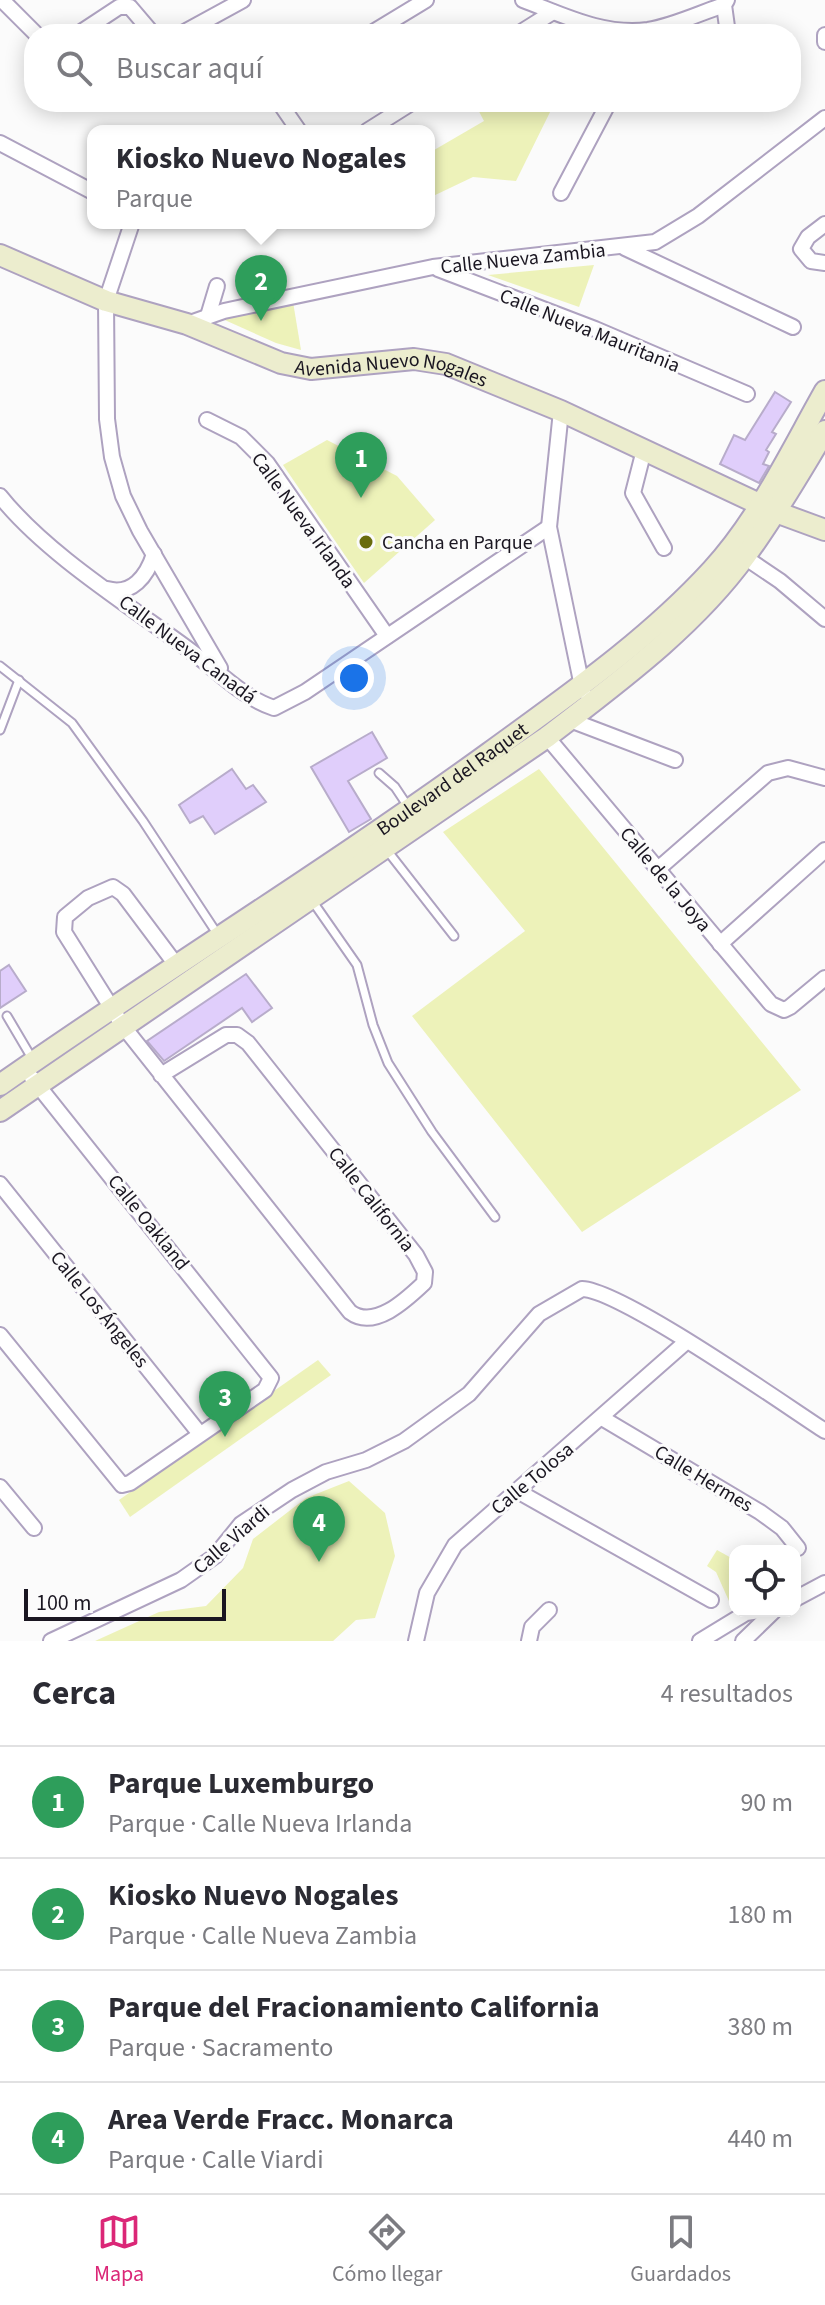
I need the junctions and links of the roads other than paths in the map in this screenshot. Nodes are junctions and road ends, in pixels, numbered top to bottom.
1 (2, 0) edge
2 (243, 0) edge
3 (426, 0) edge
4 (523, 0) edge
5 (726, 3) edge
6 (553, 12) junction
7 (26, 24) edge
8 (93, 24) edge
9 (144, 24) edge
10 (199, 24) edge
11 (386, 24) edge
12 (534, 24) edge
13 (588, 24) edge
14 (668, 24) edge
15 (727, 24) edge
16 (825, 35) edge
17 (825, 42) edge
18 (397, 112) edge
19 (604, 112) edge
20 (825, 118) edge
21 (377, 125) edge
22 (0, 143) edge
23 (87, 189) edge
24 (561, 193) dead end
25 (825, 224) edge
26 (130, 229) edge
27 (624, 248) junction
28 (0, 255) edge
29 (825, 263) edge
30 (433, 267) junction
31 (217, 286) dead end
32 (106, 301) junction
33 (208, 316) junction
34 (187, 324) junction
35 (793, 327) dead end
36 (825, 391) edge
37 (747, 394) dead end
38 (561, 411) junction
39 (207, 420) dead end
40 (825, 431) edge
41 (644, 450) junction
42 (0, 496) edge
43 (768, 508) junction
44 (549, 527) junction
45 (825, 530) edge
46 (664, 548) dead end
47 (737, 552) junction
48 (154, 554) junction
49 (107, 589) junction
50 (825, 619) edge
51 (387, 636) junction
52 (0, 666) edge
53 (224, 676) junction
54 (19, 680) junction
55 (585, 696) junction
56 (570, 720) junction
57 (0, 730) edge
58 (547, 737) junction
59 (675, 760) dead end
60 (379, 773) dead end
61 (825, 778) edge
62 (411, 810) junction
63 (384, 847) junction
64 (825, 850) edge
65 (658, 869) junction
66 (310, 897) junction
67 (454, 936) dead end
68 (224, 944) junction
69 (720, 944) junction
70 (177, 966) junction
71 (825, 978) edge
72 (112, 1008) junction
73 (7, 1016) dead end
74 (123, 1026) junction
75 (32, 1071) junction
76 (161, 1075) junction
77 (0, 1085) edge
78 (0, 1111) edge
79 (0, 1184) edge
80 (495, 1217) dead end
81 (0, 1335) edge
82 (686, 1342) junction
83 (602, 1418) junction
84 (825, 1431) edge
85 (200, 1434) junction
86 (0, 1487) edge
87 (519, 1492) junction
88 (34, 1528) dead end
89 (796, 1545) edge
90 (825, 1583) edge
91 (801, 1596) edge
92 (711, 1600) dead end
93 (549, 1610) dead end
94 (744, 1617) edge
95 (769, 1617) edge
96 (51, 1641) edge
97 (416, 1641) edge
98 (529, 1641) edge
99 (700, 1641) edge
100 (743, 1641) edge

1 - 7 street
2 - 10 street
3 - 11 street
4 - 6 street
5 - 14 street
5 - 15 street
6 - 12 street
6 - 13 street
8 - 9 street
16 - 17 street
18 - 21 street
19 - 24 street
20 - 27 street, Calle Nueva Zambia
22 - 23 street
25 - 29 street
26 - 32 street
27 - 30 street, Calle Nueva Zambia
27 - 35 street
28 - 32 street, Avenida Nuevo Nogales
30 - 33 street, Calle Nueva Zambia
30 - 37 street, Calle Nueva Mauritania
31 - 33 street
32 - 34 street, Avenida Nuevo Nogales
32 - 48 street
33 - 34 street, Calle Nueva Zambia
34 - 38 street, Avenida Nuevo Nogales
36 - 43 street, Boulevard del Raquet
38 - 41 street, Avenida Nuevo Nogales
38 - 44 street
39 - 51 street, Calle Nueva Irlanda
40 - 43 street, Boulevard del Raquet
41 - 43 street, Avenida Nuevo Nogales
41 - 46 street
42 - 49 street, Calle Nueva Canadá
43 - 45 street, Avenida Nuevo Nogales
43 - 47 street, Boulevard del Raquet
44 - 51 street, Calle Nueva Canadá
44 - 55 street
47 - 50 street
47 - 55 street, Boulevard del Raquet
48 - 49 street
48 - 53 street
49 - 53 street, Calle Nueva Canadá
51 - 53 street, Calle Nueva Canadá
52 - 54 lane
54 - 57 lane
54 - 68 lane
55 - 56 street, Boulevard del Raquet
55 - 62 street, Boulevard del Raquet
56 - 58 street, Boulevard del Raquet
56 - 59 street
58 - 63 street, Boulevard del Raquet
58 - 65 street, Calle de la Joya
60 - 62 lane
61 - 65 street
62 - 68 street, Boulevard del Raquet
63 - 66 street, Boulevard del Raquet
63 - 67 lane
64 - 69 street
65 - 69 street, Calle de la Joya
66 - 68 street, Boulevard del Raquet
66 - 80 lane
68 - 70 street, Boulevard del Raquet
68 - 74 street, Boulevard del Raquet
69 - 71 street, Calle de la Joya
70 - 72 street, Boulevard del Raquet
70 - 72 street, Calle California
72 - 74 street, Calle California
72 - 75 street, Boulevard del Raquet
73 - 75 lane
74 - 75 street, Boulevard del Raquet
74 - 76 street, Calle California
75 - 77 street, Boulevard del Raquet
75 - 78 street, Boulevard del Raquet
75 - 85 street, Calle Oakland
76 - 76 street, Calle California
79 - 85 street, Calle Los Ángeles
81 - 85 street
82 - 83 street, Calle Tolosa
82 - 84 street, Calle Viardi
82 - 96 street, Calle Viardi
83 - 87 street, Calle Tolosa
83 - 89 street, Calle Hermes
86 - 88 street
87 - 92 street
87 - 97 street, Calle Tolosa
90 - 91 street
93 - 98 street
94 - 99 street
95 - 100 street

